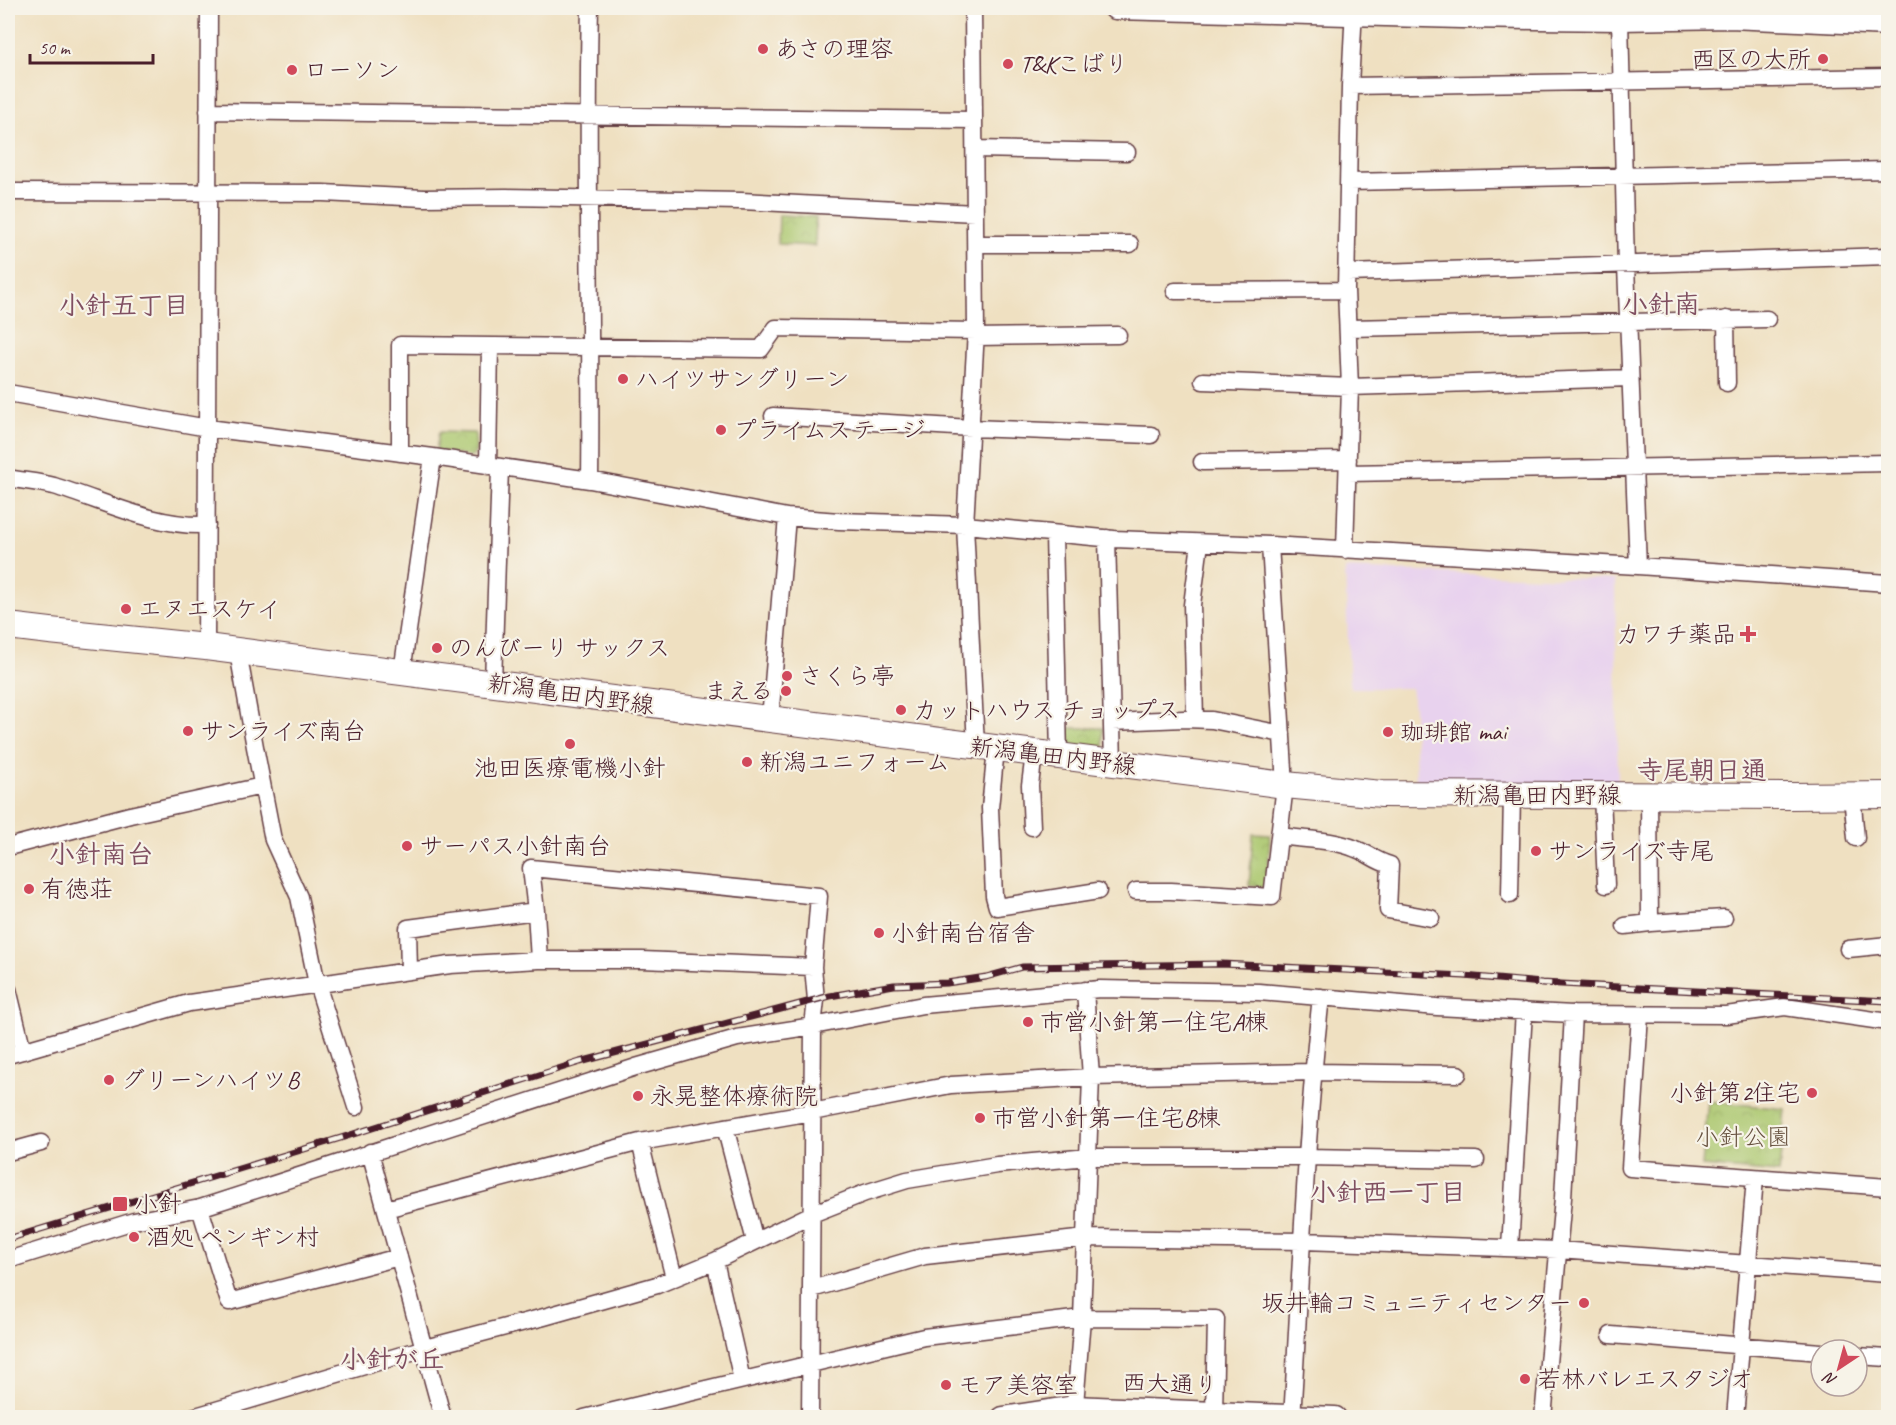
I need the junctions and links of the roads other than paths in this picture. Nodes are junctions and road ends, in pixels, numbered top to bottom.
1 (209, 8) edge
2 (590, 8) edge
3 (973, 8) edge
4 (1115, 8) edge
5 (1354, 11) edge
6 (1730, 12) edge
7 (1538, 13) edge
8 (1620, 19) junction
9 (1888, 24) edge
10 (1888, 77) edge
11 (1622, 82) junction
12 (1350, 86) junction
13 (208, 111) junction
14 (589, 115) junction
15 (974, 120) junction
16 (975, 149) junction
17 (1127, 152) dead end
18 (1888, 170) edge
19 (1624, 176) junction
20 (1350, 182) junction
21 (8, 192) edge
22 (207, 192) junction
23 (588, 199) junction
24 (975, 213) junction
25 (976, 244) junction
26 (1130, 244) dead end
27 (1888, 256) edge
28 (1626, 266) junction
29 (1347, 282) junction
30 (1174, 291) dead end
31 (1767, 319) dead end
32 (1726, 320) junction
33 (1628, 321) junction
34 (1349, 328) junction
35 (976, 334) junction
36 (1118, 335) dead end
37 (490, 346) junction
38 (591, 348) junction
39 (1630, 378) junction
40 (1203, 381) dead end
41 (1727, 383) dead end
42 (1350, 387) junction
43 (8, 393) edge
44 (773, 416) dead end
45 (208, 428) junction
46 (971, 428) junction
47 (1151, 435) dead end
48 (400, 453) junction
49 (433, 457) junction
50 (1202, 462) dead end
51 (1888, 463) edge
52 (494, 467) junction
53 (1348, 467) junction
54 (1634, 469) junction
55 (8, 478) edge
56 (590, 480) junction
57 (787, 517) junction
58 (207, 525) junction
59 (965, 525) junction
60 (1054, 534) junction
61 (1107, 538) junction
62 (1200, 543) junction
63 (1270, 545) junction
64 (1345, 550) junction
65 (1638, 566) junction
66 (1888, 583) edge
67 (8, 626) edge
68 (206, 647) junction
69 (238, 652) junction
70 (402, 672) junction
71 (493, 683) junction
72 (770, 719) junction
73 (1195, 719) junction
74 (1112, 722) junction
75 (1282, 734) junction
76 (986, 748) junction
77 (1034, 753) junction
78 (1059, 757) junction
79 (1113, 763) junction
80 (1285, 785) junction
81 (262, 786) junction
82 (1512, 795) junction
83 (1602, 795) junction
84 (1649, 795) junction
85 (1852, 795) junction
86 (1888, 795) edge
87 (1032, 827) dead end
88 (1280, 836) junction
89 (1856, 838) dead end
90 (8, 847) edge
91 (1605, 885) dead end
92 (1098, 891) dead end
93 (1136, 891) dead end
94 (1510, 895) dead end
95 (536, 910) junction
96 (1431, 918) dead end
97 (1724, 918) dead end
98 (1650, 923) junction
99 (1624, 926) dead end
100 (1888, 945) edge
101 (1848, 949) dead end
102 (539, 960) junction
103 (813, 967) junction
104 (409, 971) junction
105 (316, 984) junction
106 (8, 989) edge
107 (1085, 990) junction
108 (1321, 997) junction
109 (1524, 1011) junction
110 (1573, 1014) junction
111 (1641, 1015) junction
112 (1888, 1022) edge
113 (813, 1026) junction
114 (15, 1053) edge
115 (1313, 1072) junction
116 (1458, 1074) dead end
117 (1091, 1077) junction
118 (356, 1107) dead end
119 (812, 1112) junction
120 (725, 1127) junction
121 (640, 1142) junction
122 (41, 1143) dead end
123 (8, 1152) edge
124 (370, 1152) junction
125 (1089, 1157) junction
126 (1306, 1157) junction
127 (1476, 1160) dead end
128 (1755, 1178) junction
129 (1888, 1187) edge
130 (200, 1208) junction
131 (386, 1209) junction
132 (812, 1214) junction
133 (1086, 1238) junction
134 (755, 1241) junction
135 (1303, 1241) junction
136 (1510, 1248) junction
137 (1558, 1250) junction
138 (399, 1257) junction
139 (8, 1260) edge
140 (716, 1261) junction
141 (1748, 1263) junction
142 (1888, 1274) edge
143 (674, 1278) junction
144 (812, 1289) junction
145 (1082, 1318) junction
146 (1611, 1335) dead end
147 (1742, 1345) junction
148 (425, 1348) junction
149 (1809, 1351) edge
150 (1869, 1357) edge
151 (1888, 1359) edge
152 (811, 1364) junction
153 (742, 1380) junction
154 (1074, 1412) edge
155 (1214, 1413) junction
156 (1292, 1417) edge
157 (189, 1418) edge
158 (443, 1418) edge
159 (584, 1418) edge
160 (810, 1418) edge
161 (1003, 1418) edge
162 (1335, 1418) edge
163 (1543, 1418) edge
164 (1735, 1418) edge

1 - 13 street
2 - 14 street
3 - 15 street
4 - 5 street
5 - 7 street
5 - 12 street
6 - 8 street
6 - 9 street
7 - 8 street
8 - 11 street
10 - 11 street
11 - 12 street
11 - 19 street
12 - 20 street
13 - 14 street
13 - 22 street
14 - 15 street
14 - 23 street
15 - 16 street
16 - 17 street
16 - 24 street
18 - 19 street
19 - 20 street
19 - 28 street
20 - 29 street
21 - 22 street
22 - 23 street
22 - 45 street
23 - 24 street
23 - 38 street
24 - 25 street
25 - 26 street
25 - 35 street
27 - 28 street
28 - 29 street
28 - 33 street
29 - 30 street
29 - 34 street
31 - 32 street
32 - 33 street
32 - 41 street
33 - 34 street
33 - 39 street
34 - 42 street
35 - 36 street
35 - 38 street
35 - 46 street
37 - 38 street
37 - 48 street
37 - 52 street
38 - 56 street
39 - 42 street
39 - 54 street
40 - 42 street
42 - 53 street
43 - 45 street
44 - 46 street
45 - 48 street
45 - 58 street
46 - 47 street
46 - 59 street
48 - 49 street
49 - 52 street
49 - 70 street
50 - 53 street
51 - 54 street
52 - 56 street
52 - 71 street
53 - 54 street
53 - 64 street
54 - 65 street
55 - 58 street
56 - 57 street
57 - 59 street
57 - 72 street
58 - 68 street
59 - 60 street
59 - 76 street
60 - 61 street
60 - 78 street
61 - 62 street
61 - 74 street
62 - 63 street
62 - 73 street
63 - 64 street
63 - 75 street
64 - 65 street
65 - 66 street
67 - 68 main road, 新潟亀田内野線
68 - 69 main road, 新潟亀田内野線
69 - 70 main road, 新潟亀田内野線
69 - 81 street
70 - 71 main road, 新潟亀田内野線
71 - 72 main road, 新潟亀田内野線
72 - 76 main road, 新潟亀田内野線
73 - 74 street
73 - 75 street
74 - 79 street
75 - 80 street
76 - 77 main road, 新潟亀田内野線
76 - 92 street
77 - 78 main road, 新潟亀田内野線
77 - 87 street
78 - 79 main road, 新潟亀田内野線
79 - 80 main road, 新潟亀田内野線
80 - 82 main road, 新潟亀田内野線
80 - 88 street
81 - 90 street
81 - 105 street
82 - 83 main road, 新潟亀田内野線
82 - 94 street
83 - 84 main road, 新潟亀田内野線
83 - 91 street
84 - 85 main road, 新潟亀田内野線
84 - 98 street
85 - 86 main road, 新潟亀田内野線
85 - 89 street
88 - 93 street
88 - 96 street
95 - 102 street
95 - 103 street
95 - 104 street
97 - 98 street
98 - 99 street
100 - 101 street
102 - 103 street
102 - 104 street
103 - 113 street
104 - 105 street
105 - 114 street
105 - 118 street
106 - 114 street
107 - 108 street
107 - 113 street
107 - 117 street
108 - 109 street
108 - 115 street
109 - 110 street
109 - 136 street
110 - 111 street
110 - 137 street
111 - 112 street
111 - 128 street
113 - 119 street
113 - 124 street
115 - 116 street
115 - 117 street
115 - 126 street
117 - 119 street
117 - 125 street
119 - 120 street
119 - 132 street
120 - 121 street
120 - 134 street
121 - 131 street
121 - 143 street
122 - 123 street
124 - 130 street
124 - 131 street
125 - 126 street
125 - 132 street
125 - 133 street
126 - 127 street
126 - 135 street
128 - 129 street
128 - 141 street
130 - 138 street
130 - 139 street
131 - 138 street
132 - 134 street
132 - 144 street
133 - 135 street
133 - 144 street
133 - 145 street
134 - 140 street
135 - 136 street
135 - 156 street
136 - 137 street
137 - 141 street
137 - 163 street
138 - 148 street
140 - 143 street
140 - 153 street
141 - 142 street
141 - 147 street
143 - 148 street
144 - 152 street
145 - 152 street
145 - 154 street
145 - 155 street
146 - 147 street
147 - 149 street
147 - 164 street
148 - 157 street
148 - 158 street
150 - 151 street
152 - 153 street
152 - 160 street
153 - 159 street
154 - 155 street, 西大通り
154 - 161 street, 西大通り
155 - 156 street, 西大通り
156 - 162 street, 西大通り

